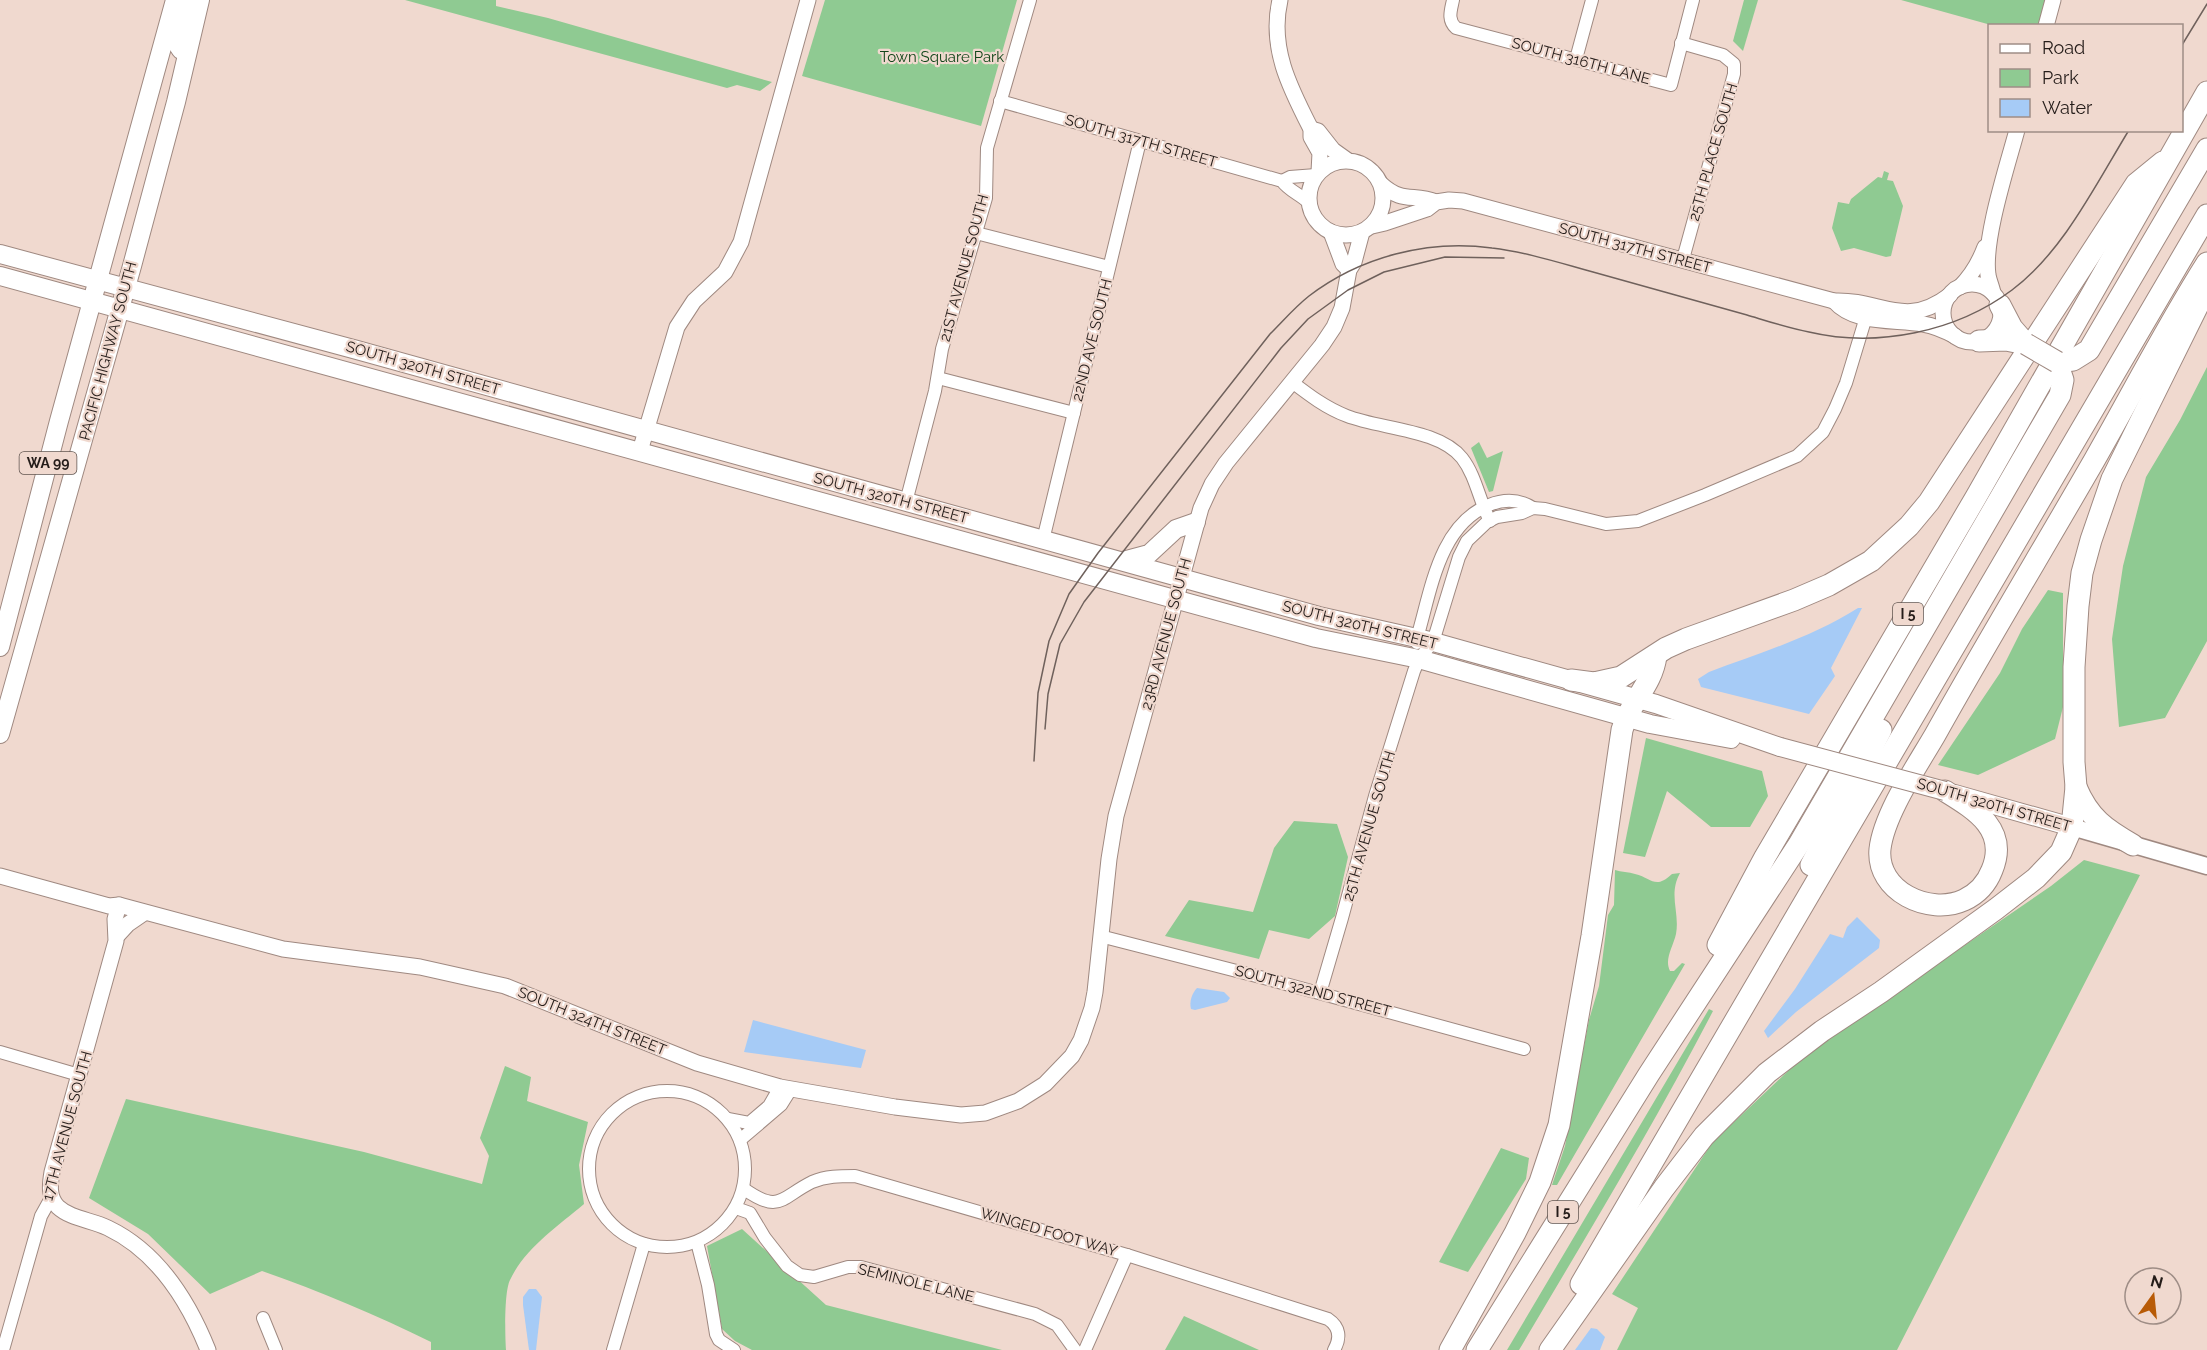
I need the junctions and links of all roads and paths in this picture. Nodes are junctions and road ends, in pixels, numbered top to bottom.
1 (175, 0) edge
2 (186, 0) edge
3 (200, 0) edge
4 (808, 0) edge
5 (1030, 0) edge
6 (1280, 0) edge
7 (1454, 0) edge
8 (1592, 0) edge
9 (1693, 0) edge
10 (2053, 0) edge
11 (2047, 24) edge
12 (1682, 43) junction
13 (187, 52) junction
14 (1576, 59) junction
15 (2207, 92) edge
16 (1000, 101) junction
17 (1311, 129) junction
18 (2016, 132) edge
19 (1140, 141) junction
20 (2207, 149) edge
21 (2171, 156) junction
22 (1347, 160) junction
23 (1317, 173) junction
24 (2207, 174) edge
25 (1282, 181) junction
26 (1381, 184) junction
27 (1436, 202) junction
28 (1309, 203) junction
29 (2207, 215) edge
30 (1367, 229) junction
31 (1992, 229) junction
32 (1331, 232) junction
33 (976, 233) junction
34 (0, 254) edge
35 (1683, 259) junction
36 (2207, 264) edge
37 (1109, 267) junction
38 (1349, 270) junction
39 (0, 276) edge
40 (97, 280) junction
41 (125, 287) junction
42 (2207, 287) edge
43 (1955, 291) junction
44 (1997, 299) junction
45 (92, 300) junction
46 (1834, 301) junction
47 (120, 308) junction
48 (1866, 317) junction
49 (2114, 320) junction
50 (1954, 336) junction
51 (2014, 337) junction
52 (1979, 341) junction
53 (2064, 366) junction
54 (938, 378) junction
55 (1292, 382) junction
56 (396, 384) junction
57 (480, 384) junction
58 (1074, 413) junction
59 (646, 430) junction
60 (2047, 432) junction
61 (640, 451) junction
62 (808, 497) junction
63 (906, 502) junction
64 (1483, 507) junction
65 (1533, 508) junction
66 (1490, 520) junction
67 (1196, 522) junction
68 (913, 526) junction
69 (1019, 533) junction
70 (30, 537) junction
71 (1043, 540) junction
72 (1121, 561) junction
73 (1182, 578) junction
74 (1177, 600) junction
75 (1425, 640) junction
76 (0, 647) edge
77 (1656, 656) junction
78 (1419, 659) junction
79 (1571, 680) junction
80 (14, 683) junction
81 (1639, 700) junction
82 (1626, 716) junction
83 (0, 734) edge
84 (1780, 747) junction
85 (2076, 787) junction
86 (1945, 791) junction
87 (2072, 826) junction
88 (2133, 845) junction
89 (2207, 866) edge
90 (0, 867) edge
91 (0, 876) edge
92 (119, 905) junction
93 (144, 913) junction
94 (117, 936) junction
95 (1100, 936) junction
96 (1320, 993) junction
97 (1524, 1049) dead end
98 (0, 1052) edge
99 (1704, 1073) junction
100 (1057, 1074) joint
101 (1649, 1074) junction
102 (80, 1075) junction
103 (785, 1088) junction
104 (728, 1119) junction
105 (740, 1140) junction
106 (744, 1189) junction
107 (51, 1198) junction
108 (772, 1202) junction
109 (736, 1208) junction
110 (750, 1213) junction
111 (719, 1229) junction
112 (697, 1242) junction
113 (644, 1244) junction
114 (1127, 1255) junction
115 (263, 1318) dead end
116 (1336, 1347) edge
117 (3, 1350) edge
118 (208, 1350) edge
119 (276, 1350) edge
120 (613, 1350) edge
121 (734, 1350) edge
122 (1075, 1350) edge
123 (1085, 1350) edge
124 (1450, 1350) edge
125 (1477, 1350) edge
126 (1543, 1350) edge
127 (1550, 1350) edge

1 - 40 main road, PACIFIC HIGHWAY SOUTH / WA 99
2 - 13 main road
3 - 13 main road, PACIFIC HIGHWAY SOUTH / WA 99
4 - 59 street
5 - 16 street, 21ST AVENUE SOUTH
6 - 17 street
7 - 14 street, SOUTH 316TH LANE
8 - 14 street
9 - 12 street
10 - 11 street
12 - 14 street, SOUTH 316TH LANE
12 - 35 street, 25TH PLACE SOUTH
13 - 41 main road, PACIFIC HIGHWAY SOUTH / WA 99
15 - 21 highway, I 5
16 - 19 street, SOUTH 317TH STREET
16 - 33 street, 21ST AVENUE SOUTH
17 - 22 street
17 - 23 street
18 - 31 street
19 - 25 street, SOUTH 317TH STREET
19 - 37 street, 22ND AVE SOUTH
20 - 49 highway
21 - 77 highway
21 - 101 highway, I 5
22 - 23 street
22 - 26 street
23 - 25 street, SOUTH 317TH STREET
23 - 28 street
24 - 49 highway
25 - 28 street, SOUTH 317TH STREET
26 - 27 street, SOUTH 317TH STREET
26 - 30 street
27 - 30 street, SOUTH 317TH STREET
27 - 35 street, SOUTH 317TH STREET
28 - 32 street
29 - 99 highway
30 - 32 street
30 - 38 street
31 - 43 street
31 - 44 street
32 - 38 street
33 - 37 street
33 - 54 street, 21ST AVENUE SOUTH
34 - 40 main road, SOUTH 320TH STREET
35 - 46 street, SOUTH 317TH STREET
36 - 86 highway
37 - 58 street, 22ND AVE SOUTH
38 - 55 street, 23RD AVENUE SOUTH
39 - 45 main road, SOUTH 320TH STREET
40 - 41 main road, SOUTH 320TH STREET
40 - 45 main road, PACIFIC HIGHWAY SOUTH / WA 99
41 - 47 main road, PACIFIC HIGHWAY SOUTH / WA 99
41 - 57 main road, SOUTH 320TH STREET
42 - 85 highway
43 - 44 street
43 - 46 street, SOUTH 317TH STREET
43 - 50 street
44 - 51 highway
44 - 52 street
45 - 47 main road, SOUTH 320TH STREET
45 - 70 main road, PACIFIC HIGHWAY SOUTH / WA 99
46 - 48 street, SOUTH 317TH STREET
47 - 56 main road, SOUTH 320TH STREET
47 - 80 main road, PACIFIC HIGHWAY SOUTH / WA 99
48 - 50 street, SOUTH 317TH STREET
48 - 65 street
49 - 53 highway
50 - 52 street
51 - 52 highway
51 - 53 highway, bridge
53 - 60 highway
54 - 58 street
54 - 63 street, 21ST AVENUE SOUTH
55 - 64 street
55 - 67 street, 23RD AVENUE SOUTH
56 - 57 main road
56 - 61 main road, SOUTH 320TH STREET
57 - 59 main road, SOUTH 320TH STREET
58 - 71 street, 22ND AVE SOUTH
59 - 61 street
59 - 63 main road, SOUTH 320TH STREET
60 - 99 highway
60 - 101 highway
61 - 62 main road, SOUTH 320TH STREET
62 - 63 main road
62 - 68 main road, SOUTH 320TH STREET
63 - 69 main road, SOUTH 320TH STREET
64 - 65 street
64 - 66 street
64 - 75 street
65 - 66 street
66 - 75 street
67 - 72 main road
67 - 73 street, 23RD AVENUE SOUTH
68 - 69 main road
68 - 74 main road, SOUTH 320TH STREET
69 - 71 main road, SOUTH 320TH STREET
70 - 76 main road, PACIFIC HIGHWAY SOUTH / WA 99
70 - 80 main road
71 - 72 main road, SOUTH 320TH STREET
72 - 73 main road, SOUTH 320TH STREET
73 - 74 street, 23RD AVENUE SOUTH
73 - 75 main road, SOUTH 320TH STREET
74 - 78 main road, SOUTH 320TH STREET
74 - 95 street, 23RD AVENUE SOUTH
75 - 78 street
75 - 79 main road, SOUTH 320TH STREET
77 - 79 highway
77 - 81 highway
78 - 82 main road, SOUTH 320TH STREET
78 - 96 street, 25TH AVENUE SOUTH
79 - 81 main road, SOUTH 320TH STREET
80 - 83 main road, PACIFIC HIGHWAY SOUTH / WA 99
81 - 82 highway
81 - 84 main road, SOUTH 320TH STREET
82 - 84 main road, SOUTH 320TH STREET
82 - 124 highway
84 - 86 main road, SOUTH 320TH STREET, bridge
85 - 87 highway
85 - 88 highway
86 - 87 main road, SOUTH 320TH STREET
87 - 88 main road, SOUTH 320TH STREET
87 - 127 highway
88 - 89 main road, SOUTH 320TH STREET
90 - 92 street, SOUTH 324TH STREET
91 - 92 street, SOUTH 324TH STREET
92 - 93 street, SOUTH 324TH STREET
92 - 94 street, 17TH AVENUE SOUTH
93 - 94 street
93 - 103 street, SOUTH 324TH STREET
94 - 102 street, 17TH AVENUE SOUTH
95 - 96 street, SOUTH 322ND STREET
95 - 100 street, 23RD AVENUE SOUTH
96 - 97 street, SOUTH 322ND STREET
98 - 102 street
99 - 126 highway
100 - 103 street, SOUTH 324TH STREET
101 - 125 highway, I 5
102 - 107 street, 17TH AVENUE SOUTH
103 - 104 street
103 - 105 street
104 - 105 street
104 - 113 street
105 - 106 street
106 - 108 street
106 - 109 street
107 - 117 street, 17TH AVENUE SOUTH
107 - 118 street
108 - 110 street, WINGED FOOT WAY
108 - 114 street, WINGED FOOT WAY
109 - 110 street
109 - 111 street
110 - 111 street, WINGED FOOT WAY
110 - 122 street, SEMINOLE LANE
111 - 112 street
112 - 113 street
112 - 121 street
113 - 120 street
114 - 116 street, WINGED FOOT WAY
114 - 123 street
115 - 119 street

